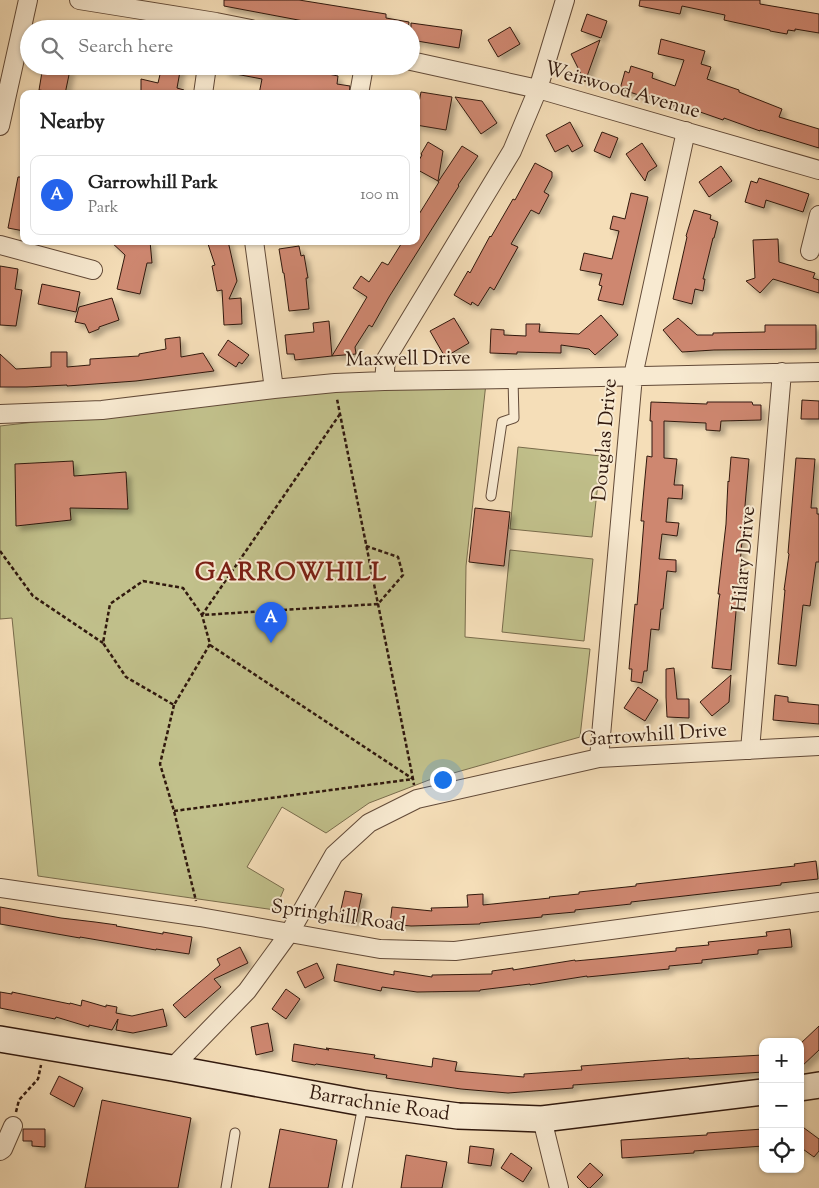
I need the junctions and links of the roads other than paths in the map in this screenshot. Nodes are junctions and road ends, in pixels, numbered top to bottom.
1 (28, 0) edge
2 (79, 0) edge
3 (565, 0) edge
4 (24, 20) edge
5 (188, 20) edge
6 (20, 36) edge
7 (420, 63) edge
8 (206, 75) edge
9 (362, 75) edge
10 (538, 89) junction
11 (204, 90) edge
12 (360, 90) edge
13 (0, 126) edge
14 (686, 131) junction
15 (819, 170) edge
16 (819, 215) edge
17 (0, 245) edge
18 (255, 245) edge
19 (810, 251) dead end
20 (93, 270) dead end
21 (782, 372) junction
22 (819, 372) edge
23 (633, 376) junction
24 (513, 380) junction
25 (384, 381) junction
26 (274, 389) junction
27 (0, 414) edge
28 (491, 496) dead end
29 (819, 746) edge
30 (750, 750) junction
31 (599, 758) junction
32 (0, 888) edge
33 (819, 902) edge
34 (290, 932) junction
35 (0, 1040) edge
36 (172, 1068) junction
37 (819, 1086) edge
38 (804, 1088) edge
39 (759, 1092) edge
40 (363, 1103) junction
41 (542, 1118) junction
42 (13, 1126) road end
43 (235, 1133) dead end
44 (0, 1151) edge
45 (226, 1188) edge
46 (347, 1188) edge
47 (559, 1188) edge

1 - 4 street
2 - 5 street
3 - 10 street
6 - 13 street
7 - 10 street, Weirwood Avenue
8 - 11 street
9 - 12 street
10 - 14 street, Weirwood Avenue
10 - 25 street
14 - 15 street, Weirwood Avenue
14 - 23 street, Douglas Drive
16 - 19 street
17 - 20 street
18 - 26 street
21 - 22 street, Maxwell Drive
21 - 23 street, Maxwell Drive
21 - 30 street, Hilary Drive
23 - 24 street, Maxwell Drive
23 - 31 street, Douglas Drive
24 - 25 street, Maxwell Drive
24 - 28 lane
25 - 26 street, Maxwell Drive
26 - 27 street, Maxwell Drive
29 - 30 street, Garrowhill Drive
30 - 31 street, Garrowhill Drive
31 - 34 street, Garrowhill Drive
32 - 34 street, Springhill Road
33 - 34 street, Springhill Road
34 - 36 street, Garrowhill Drive
35 - 36 main road, Barrachnie Road
36 - 40 main road, Barrachnie Road
37 - 38 main road
39 - 41 main road, Barrachnie Road
40 - 41 main road, Barrachnie Road
40 - 46 lane
41 - 47 street
42 - 44 street
43 - 45 lane

